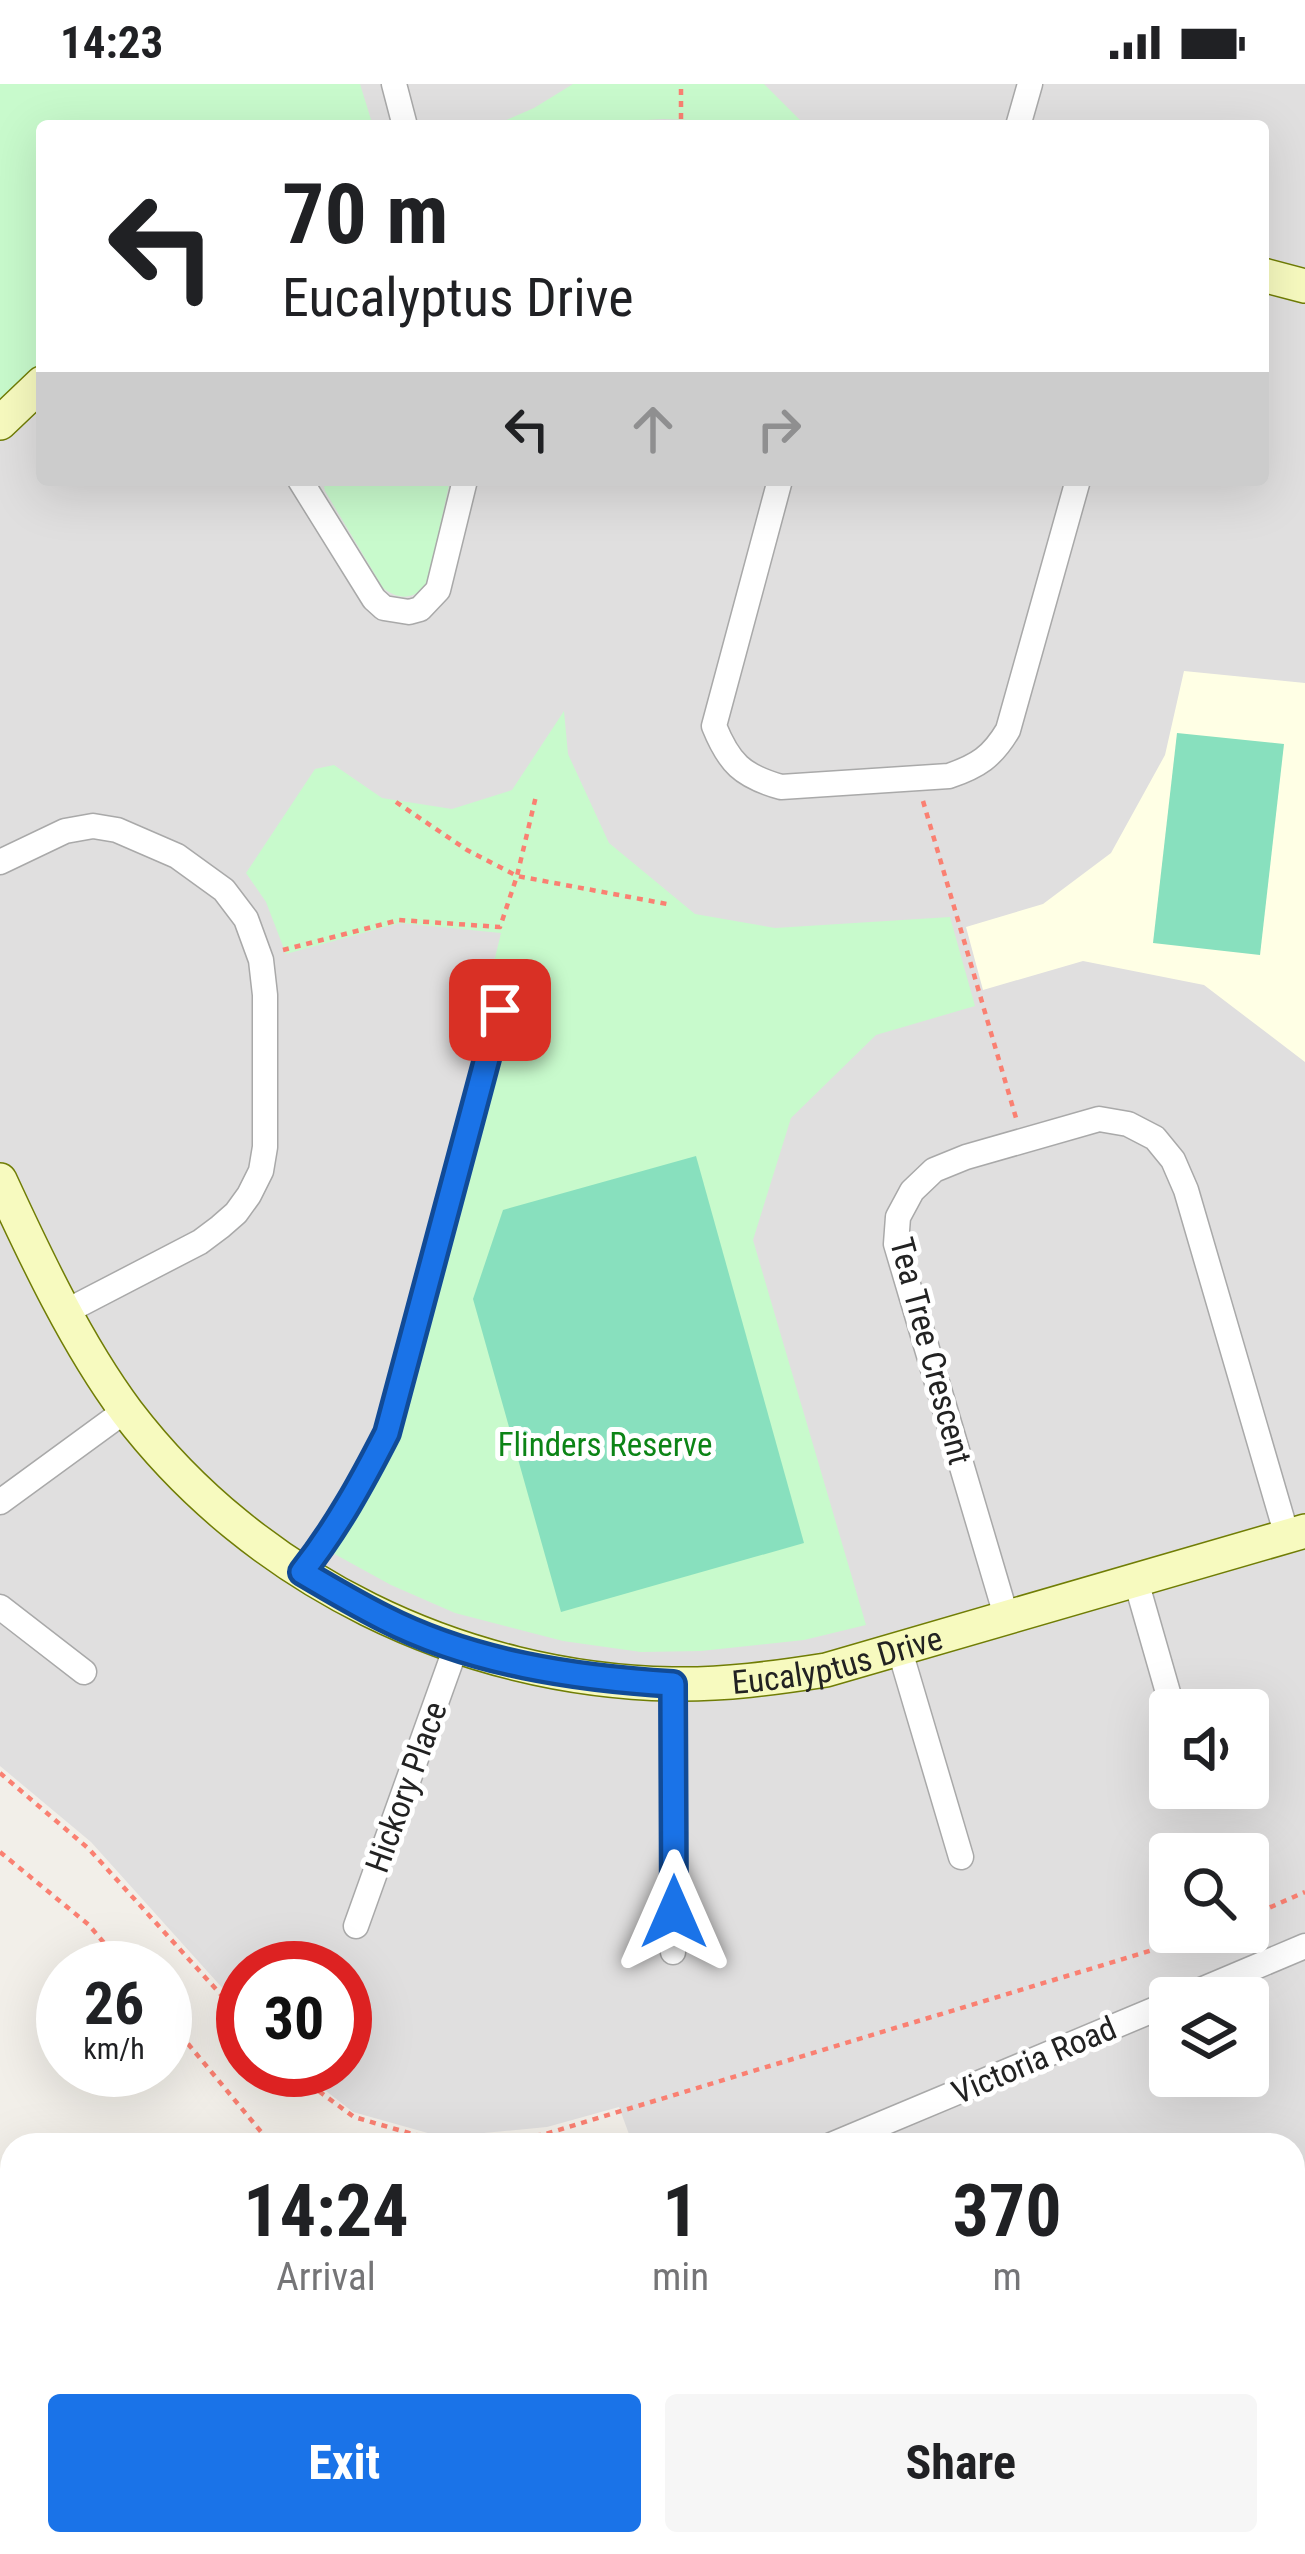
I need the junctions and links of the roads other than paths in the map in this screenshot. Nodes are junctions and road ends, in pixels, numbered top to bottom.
1 (394, 84) edge
2 (1030, 84) edge
3 (403, 120) edge
4 (1020, 120) edge
5 (1269, 277) edge
6 (1305, 286) edge
7 (36, 389) edge
8 (0, 423) edge
9 (304, 486) edge
10 (464, 486) edge
11 (778, 486) edge
12 (1076, 486) edge
13 (0, 862) edge
14 (500, 1010) dead end
15 (3, 1193) edge
16 (67, 1312) junction
17 (126, 1410) junction
18 (0, 1502) edge
19 (1296, 1534) edge
20 (302, 1572) junction
21 (1136, 1581) junction
22 (0, 1607) edge
23 (1007, 1619) junction
24 (456, 1647) junction
25 (900, 1651) junction
26 (84, 1672) dead end
27 (673, 1684) junction
28 (1168, 1689) edge
29 (961, 1857) dead end
30 (356, 1926) dead end
31 (1305, 1946) edge
32 (674, 1952) dead end
33 (1232, 1977) edge
34 (1149, 2012) edge
35 (860, 2133) edge

1 - 3 street
2 - 4 street
5 - 6 street
7 - 8 street
9 - 10 street
11 - 12 street
13 - 16 street
14 - 20 street
15 - 16 street, Eucalyptus Drive
16 - 17 street, Eucalyptus Drive
17 - 18 street
17 - 20 street, Eucalyptus Drive
19 - 21 street, Eucalyptus Drive
19 - 23 street, Tea Tree Crescent
20 - 24 street, Eucalyptus Drive
21 - 23 street, Eucalyptus Drive
21 - 28 street
22 - 26 street
23 - 25 street, Eucalyptus Drive
24 - 27 street, Eucalyptus Drive
24 - 30 street, Hickory Place
25 - 27 street, Eucalyptus Drive
25 - 29 street
27 - 32 street
31 - 33 street
34 - 35 street, Victoria Road

